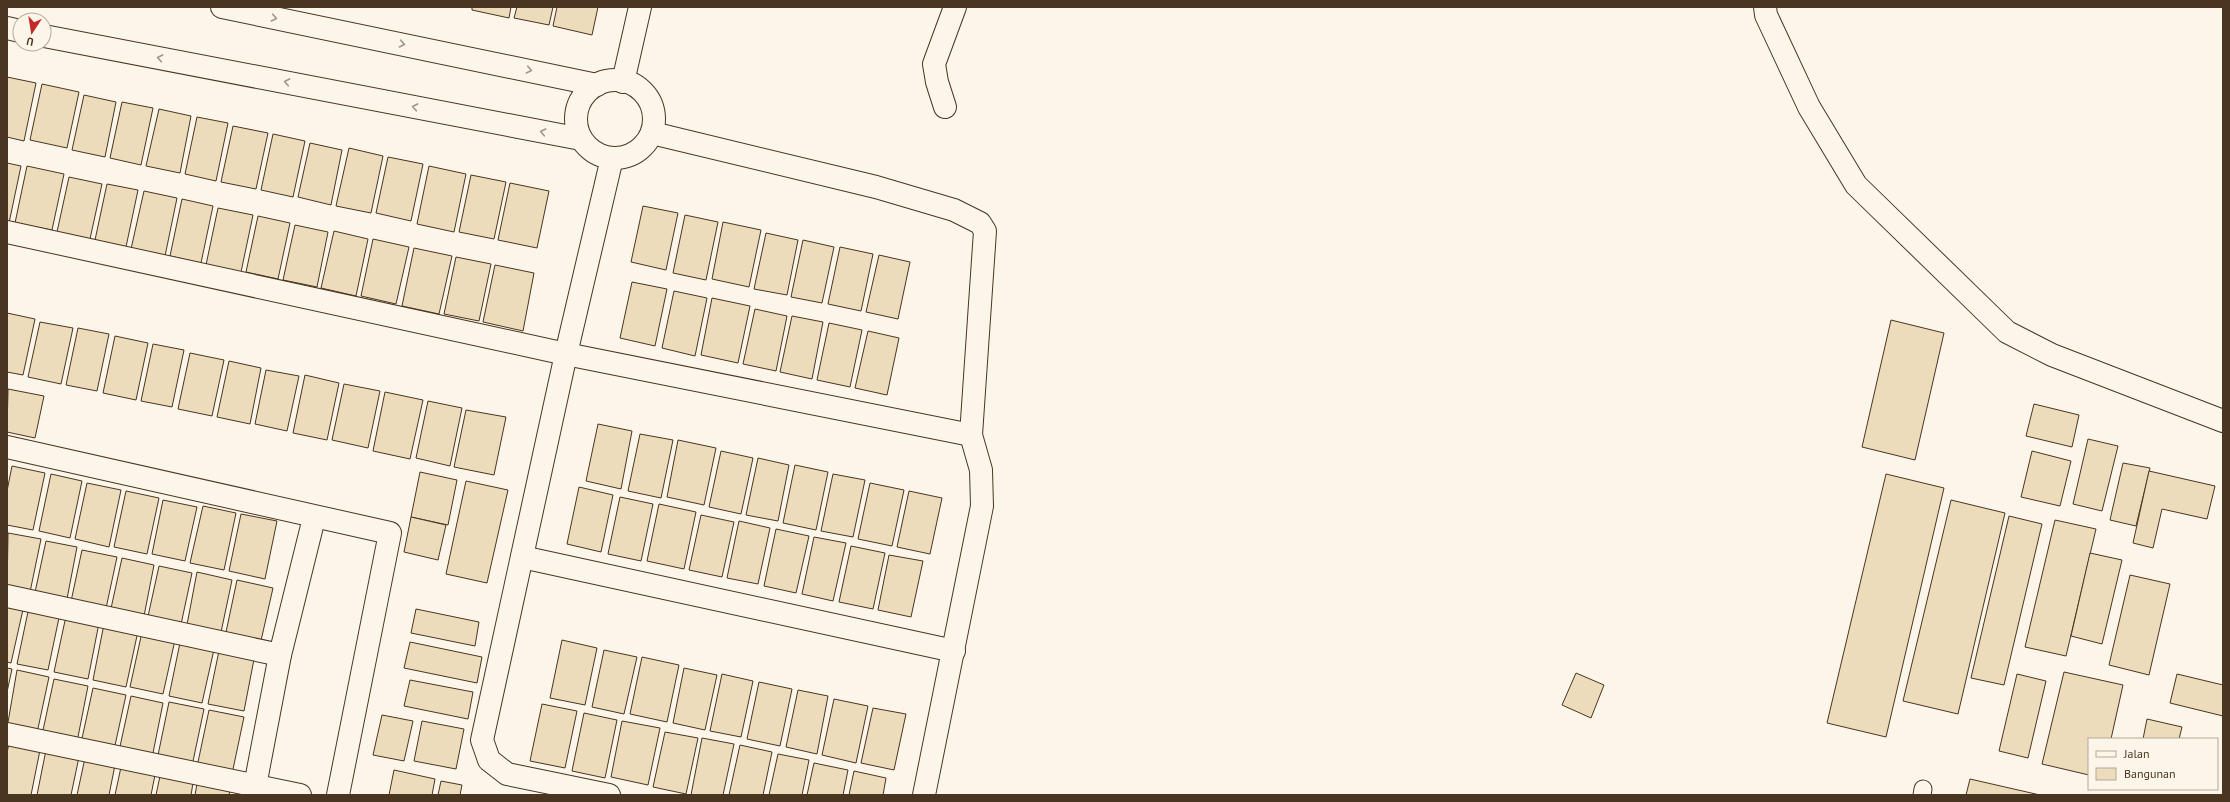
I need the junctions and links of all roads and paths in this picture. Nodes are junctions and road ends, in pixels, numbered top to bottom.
1 (222, 7) edge
2 (640, 7) edge
3 (955, 7) edge
4 (1765, 7) edge
5 (52, 38) edge
6 (623, 82) junction
7 (597, 84) junction
8 (945, 106) dead end
9 (652, 133) junction
10 (581, 139) junction
11 (612, 158) junction
12 (7, 232) edge
13 (566, 354) junction
14 (2223, 421) edge
15 (971, 435) junction
16 (7, 447) edge
17 (314, 518) junction
18 (522, 557) junction
19 (7, 596) edge
20 (954, 651) junction
21 (280, 655) junction
22 (7, 734) edge
23 (256, 786) junction
24 (300, 795) edge
25 (338, 795) edge
26 (609, 795) edge
27 (924, 795) edge

1 -> 7 street
2 - 6 street
3 - 8 street
4 - 14 street
10 -> 5 street
6 - 7 street
6 - 9 street
7 - 10 street
9 - 11 street
9 - 15 street
10 - 11 street
11 - 13 street
12 - 13 street
13 - 15 street
13 - 18 street
15 - 20 street
16 - 17 street
17 - 21 street
17 - 25 street
18 - 20 street
18 - 26 street
19 - 21 street
20 - 27 street
21 - 23 street
22 - 23 street
23 - 24 street

